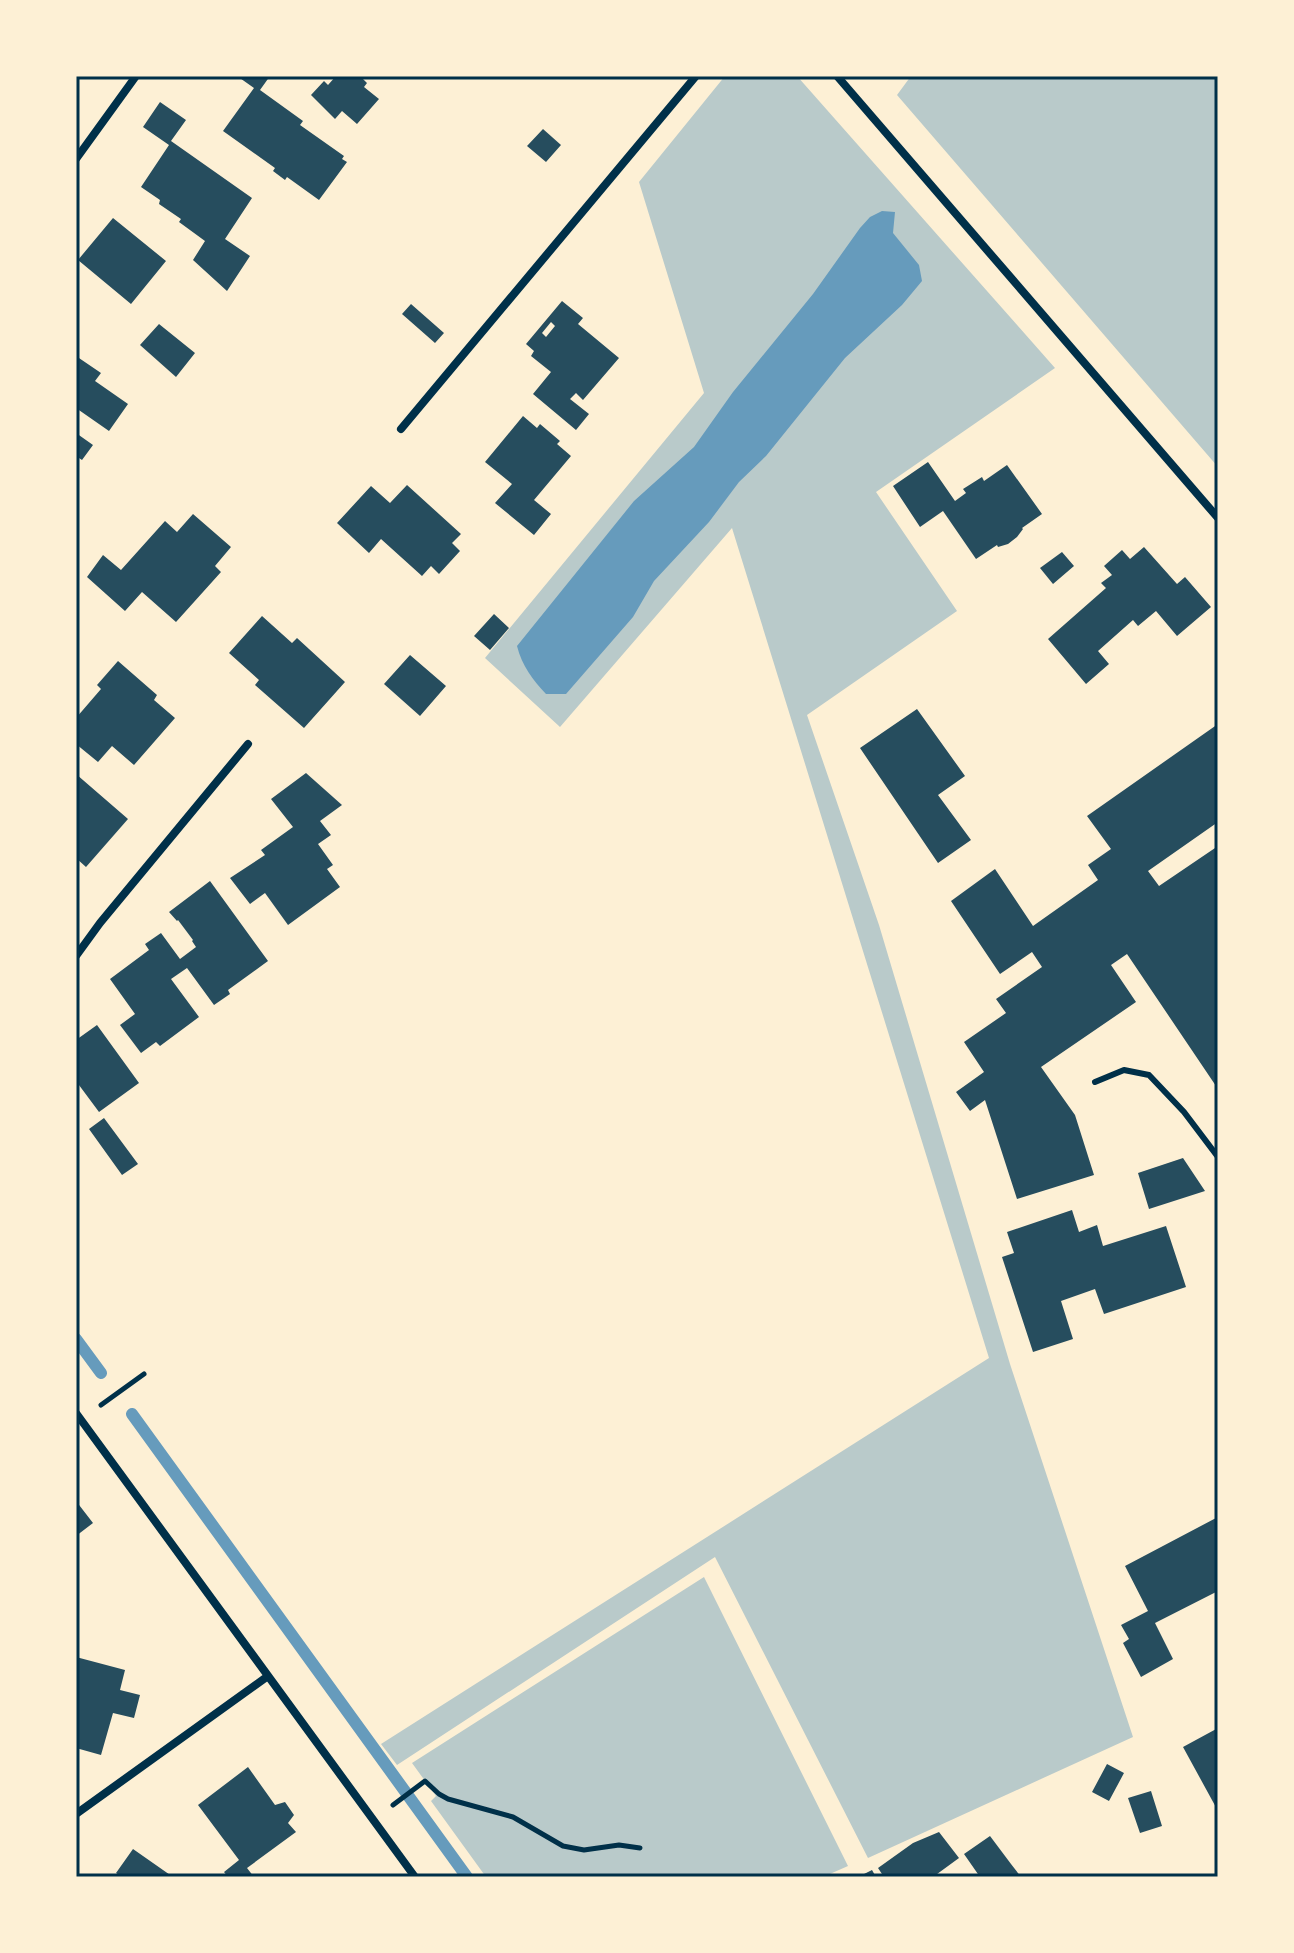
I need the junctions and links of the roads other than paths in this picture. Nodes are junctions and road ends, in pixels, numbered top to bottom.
1 (136, 76) edge
2 (696, 76) edge
3 (837, 76) edge
4 (76, 159) edge
5 (401, 429) dead end
6 (1218, 518) edge
7 (248, 744) dead end
8 (76, 956) edge
9 (1095, 1082) dead end
10 (1218, 1157) edge
11 (78, 1416) edge
12 (268, 1676) junction
13 (76, 1814) edge
14 (415, 1877) edge

1 - 4 street
2 - 5 street
3 - 6 street
7 - 8 street
9 - 10 lane
11 - 12 street
12 - 13 street
12 - 14 street

